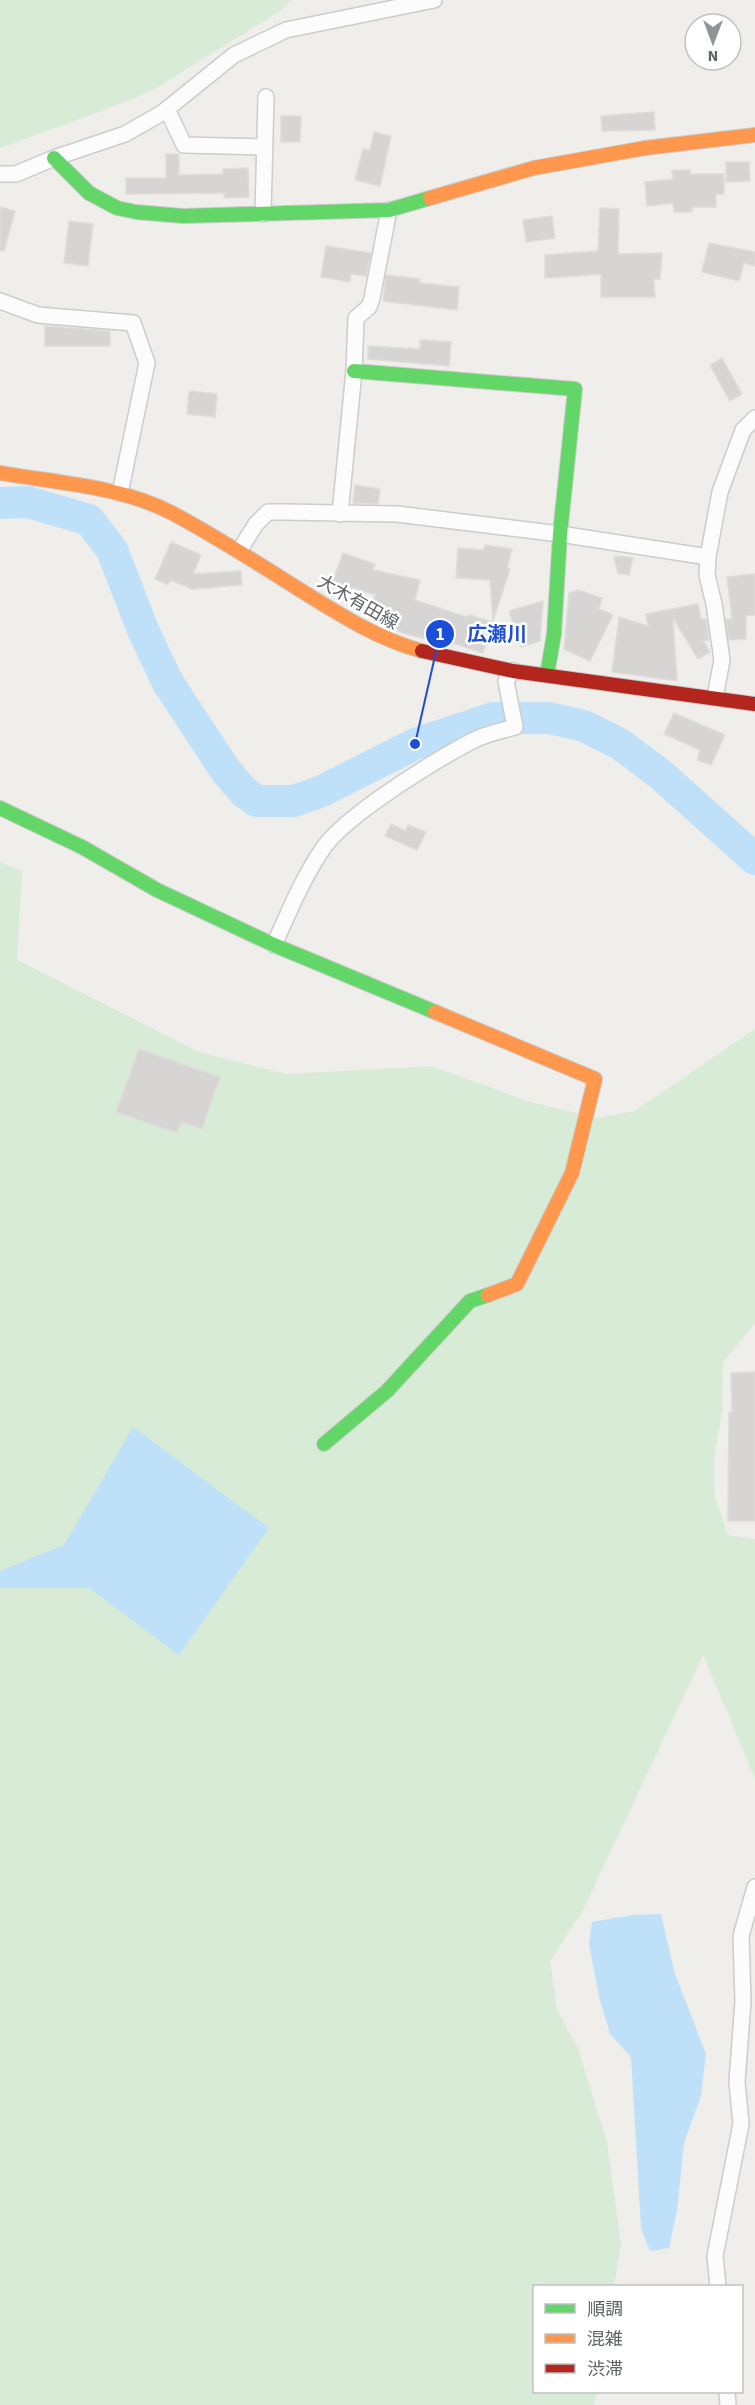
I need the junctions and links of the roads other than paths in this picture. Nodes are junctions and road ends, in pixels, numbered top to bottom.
1 (434, 0) edge
2 (266, 97) dead end
3 (167, 109) junction
4 (755, 135) edge
5 (264, 147) junction
6 (54, 158) junction
7 (0, 174) edge
8 (390, 210) junction
9 (263, 214) junction
10 (0, 301) edge
11 (354, 371) junction
12 (755, 418) edge
13 (0, 473) edge
14 (120, 493) junction
15 (340, 514) junction
16 (560, 534) junction
17 (239, 551) junction
18 (708, 557) junction
19 (547, 675) junction
20 (510, 676) junction
21 (715, 697) junction
22 (755, 704) edge
23 (0, 808) edge
24 (274, 945) junction
25 (324, 1444) dead end
26 (755, 1887) edge
27 (718, 2285) edge

1 - 3 street
2 - 5 street
3 - 5 street
3 - 6 street
4 - 8 street
5 - 9 street
6 - 7 street
6 - 9 street
8 - 9 street
8 - 11 street
10 - 14 street
11 - 15 street
11 - 16 street
12 - 18 street
13 - 14 street, 大木有田線
14 - 17 street, 大木有田線
15 - 16 street
15 - 17 street
16 - 18 street
16 - 19 street
17 - 20 street, 大木有田線
18 - 21 street
19 - 20 street, 大木有田線
19 - 21 street, 大木有田線
20 - 24 street
21 - 22 street, 大木有田線
23 - 24 street
24 - 25 street
26 - 27 street

